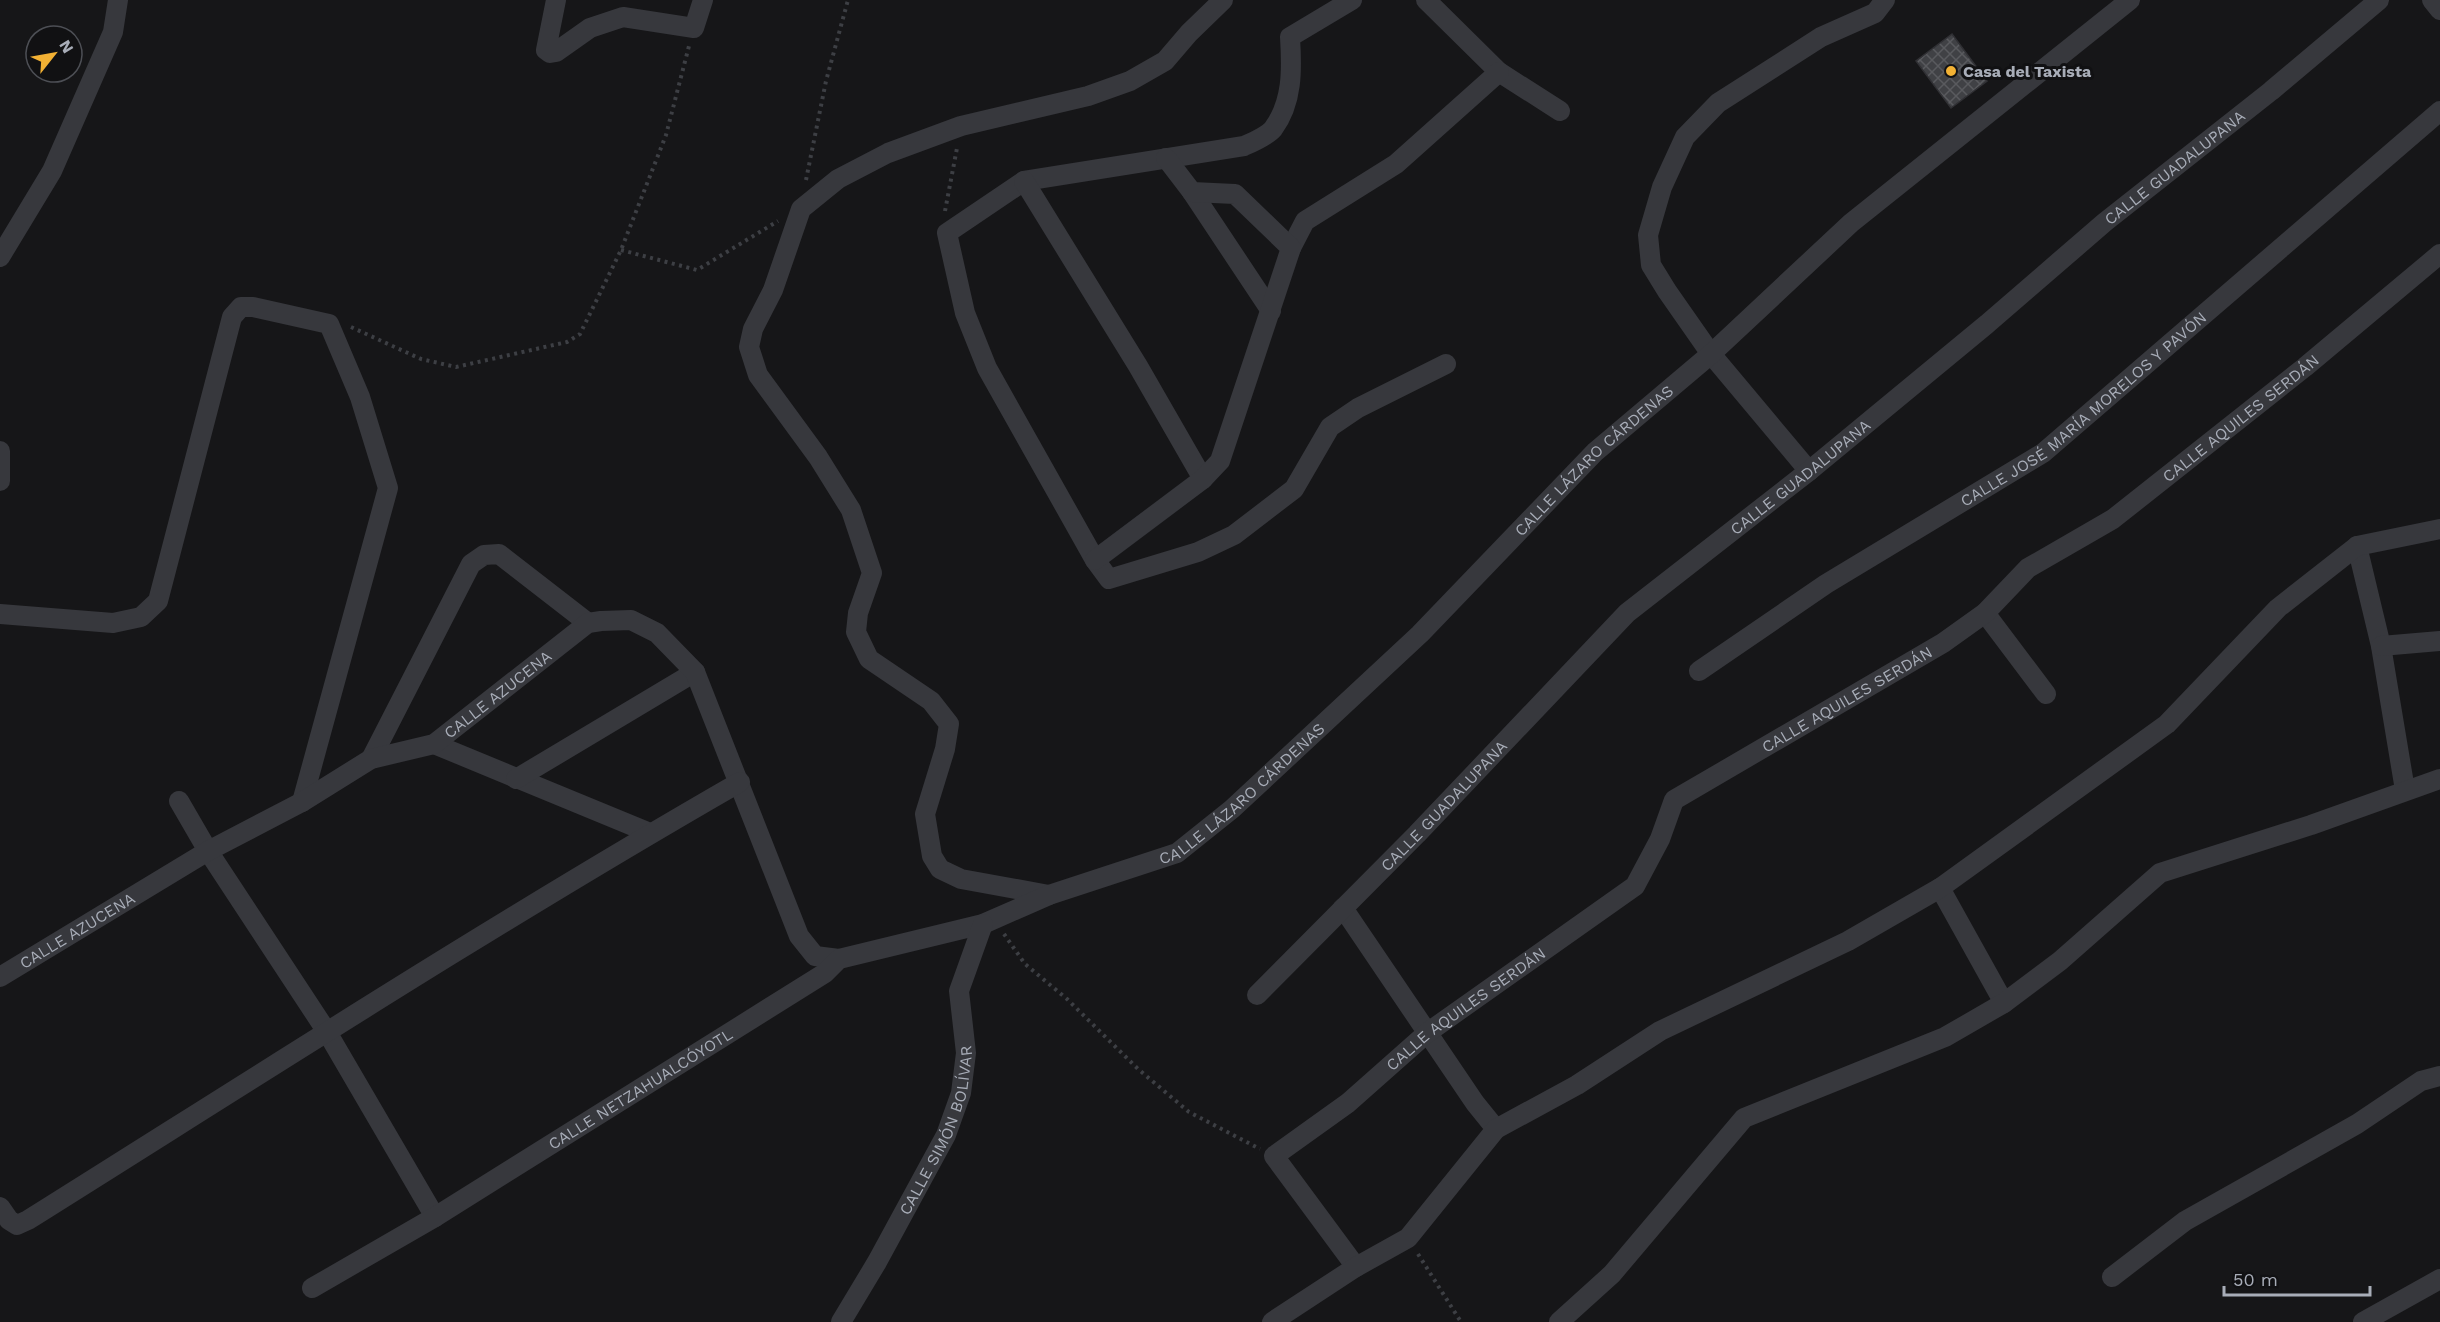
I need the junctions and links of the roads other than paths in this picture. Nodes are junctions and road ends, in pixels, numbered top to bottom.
1 (118, 0) edge
2 (556, 0) edge
3 (703, 0) edge
4 (1222, 0) edge
5 (1352, 0) edge
6 (1426, 0) edge
7 (1885, 0) edge
8 (2130, 0) edge
9 (2379, 0) edge
10 (2432, 0) edge
11 (2440, 10) edge
12 (1499, 72) junction
13 (1560, 111) dead end
14 (2440, 111) edge
15 (1166, 159) junction
16 (1024, 181) junction
17 (1192, 192) junction
18 (1291, 248) junction
19 (2440, 254) edge
20 (0, 257) edge
21 (1272, 310) junction
22 (1711, 354) junction
23 (1446, 364) dead end
24 (0, 451) edge
25 (1809, 471) junction
26 (1203, 479) junction
27 (0, 481) edge
28 (2440, 529) edge
29 (2357, 546) junction
30 (1095, 560) junction
31 (1985, 613) junction
32 (0, 614) edge
33 (588, 623) junction
34 (2440, 641) edge
35 (2381, 646) junction
36 (1699, 671) dead end
37 (695, 672) junction
38 (2046, 694) dead end
39 (434, 744) junction
40 (371, 759) junction
41 (516, 779) junction
42 (2440, 779) edge
43 (740, 782) junction
44 (2405, 790) junction
45 (179, 801) dead end
46 (302, 802) junction
47 (651, 833) junction
48 (208, 851) junction
49 (1940, 888) junction
50 (1049, 895) junction
51 (1343, 908) junction
52 (988, 921) junction
53 (839, 959) junction
54 (0, 977) edge
55 (1257, 995) dead end
56 (2004, 1003) junction
57 (327, 1032) junction
58 (1427, 1033) junction
59 (2440, 1076) edge
60 (1496, 1129) junction
61 (0, 1207) edge
62 (435, 1216) junction
63 (1356, 1268) junction
64 (2112, 1277) dead end
65 (2440, 1279) edge
66 (312, 1288) dead end
67 (841, 1322) edge
68 (1272, 1322) edge
69 (1559, 1322) edge
70 (2363, 1322) edge

1 - 20 street
2 - 3 street
4 - 50 street
5 - 15 street
6 - 12 street
7 - 22 street
8 - 22 street, CALLE LÁZARO CÁRDENAS
9 - 25 street, CALLE GUADALUPANA
10 - 11 street
12 - 13 street
12 - 18 street
14 - 36 street, CALLE JOSÉ MARÍA MORELOS Y PAVÓN
15 - 16 street
15 - 17 street
16 - 26 street
16 - 30 street
17 - 18 street
17 - 21 street
18 - 21 street
19 - 31 street, CALLE AQUILES SERDÁN
21 - 26 street
22 - 25 street
22 - 50 street, CALLE LÁZARO CÁRDENAS
23 - 30 street
24 - 27 street
25 - 51 street, CALLE GUADALUPANA
26 - 30 street
28 - 29 street
29 - 35 street
29 - 49 street
31 - 38 street
31 - 58 street, CALLE AQUILES SERDÁN
32 - 46 street
33 - 37 street
33 - 39 street, CALLE AZUCENA
33 - 40 street
34 - 35 street
35 - 44 street
37 - 41 street
37 - 43 street
39 - 40 street, CALLE AZUCENA
39 - 41 street
40 - 46 street, CALLE AZUCENA
41 - 47 street
42 - 44 street
43 - 47 street
43 - 53 street
44 - 56 street
45 - 48 street
46 - 48 street, CALLE AZUCENA
47 - 57 street
48 - 54 street, CALLE AZUCENA
48 - 57 street
49 - 56 street
49 - 60 street
50 - 52 street, CALLE LÁZARO CÁRDENAS
51 - 55 street, CALLE GUADALUPANA
51 - 58 street
52 - 53 street, CALLE NETZAHUALCÓYOTL
52 - 67 street, CALLE SIMÓN BOLÍVAR
53 - 62 street, CALLE NETZAHUALCÓYOTL
56 - 69 street
57 - 61 street
57 - 62 street
58 - 60 street
58 - 63 street, CALLE AQUILES SERDÁN
59 - 64 street
60 - 63 street
62 - 66 street, CALLE NETZAHUALCÓYOTL
63 - 68 street
65 - 70 street

